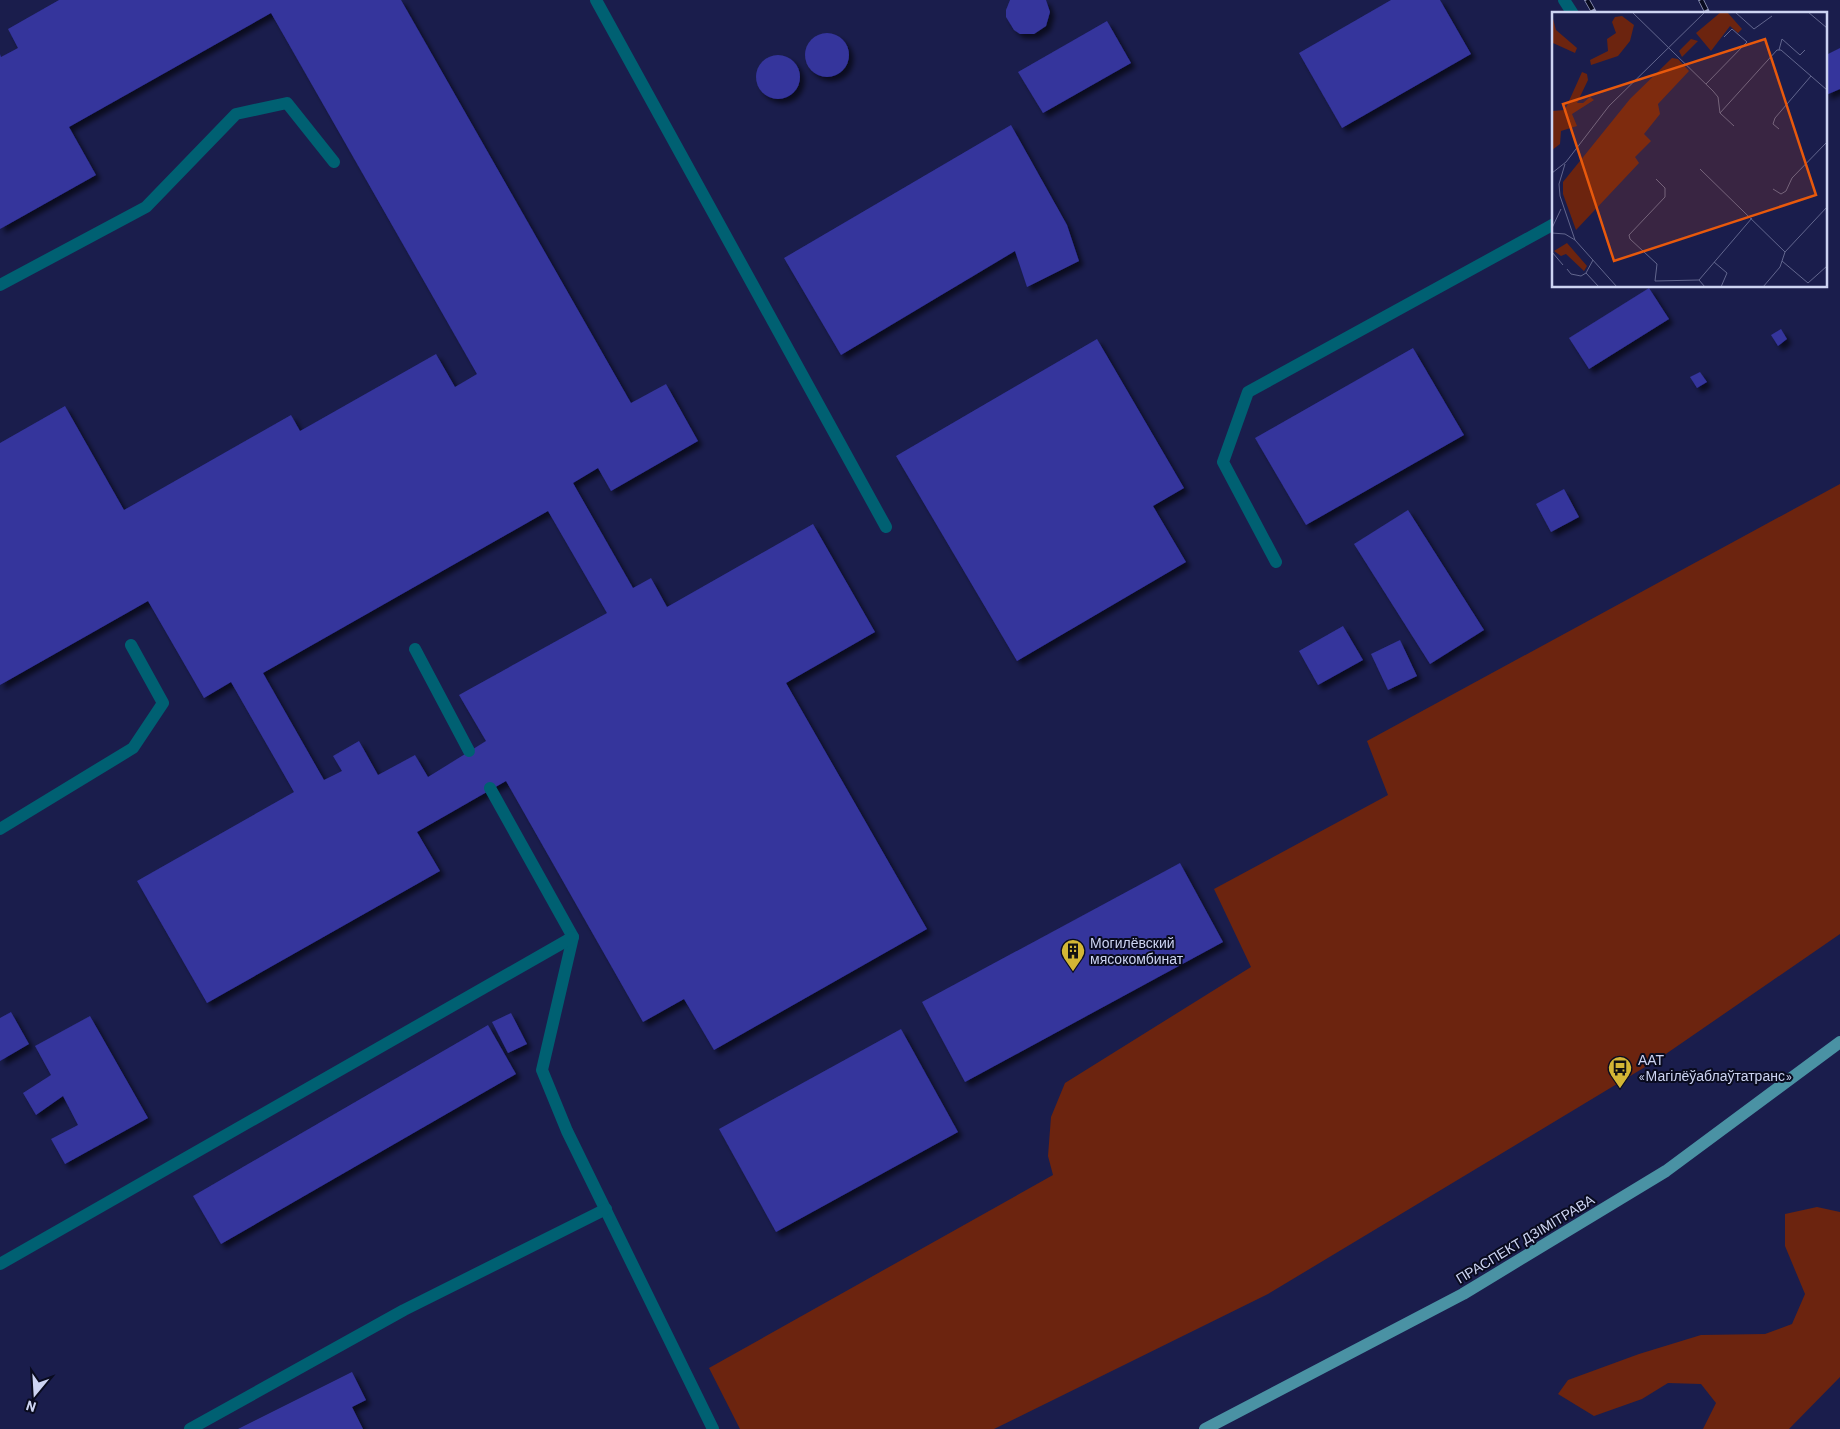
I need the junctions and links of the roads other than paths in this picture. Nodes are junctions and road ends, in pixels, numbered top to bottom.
1 (596, 0) edge
2 (1564, 0) edge
3 (1572, 12) edge
4 (334, 162) dead end
5 (1552, 225) edge
6 (0, 285) edge
7 (886, 527) dead end
8 (1276, 562) dead end
9 (130, 645) dead end
10 (415, 649) dead end
11 (469, 751) dead end
12 (490, 788) dead end
13 (0, 829) edge
14 (573, 937) junction
15 (1840, 1042) edge
16 (606, 1209) junction
17 (0, 1264) edge
18 (190, 1429) edge
19 (713, 1429) edge
20 (1205, 1429) edge

1 - 7 lane
2 - 3 lane
4 - 6 lane
5 - 8 lane
9 - 13 lane
10 - 11 lane
12 - 14 lane
14 - 16 lane
14 - 17 lane
15 - 20 main road, ПРАСПЕКТ ДЗІМІТРАВА
16 - 18 lane
16 - 19 lane

